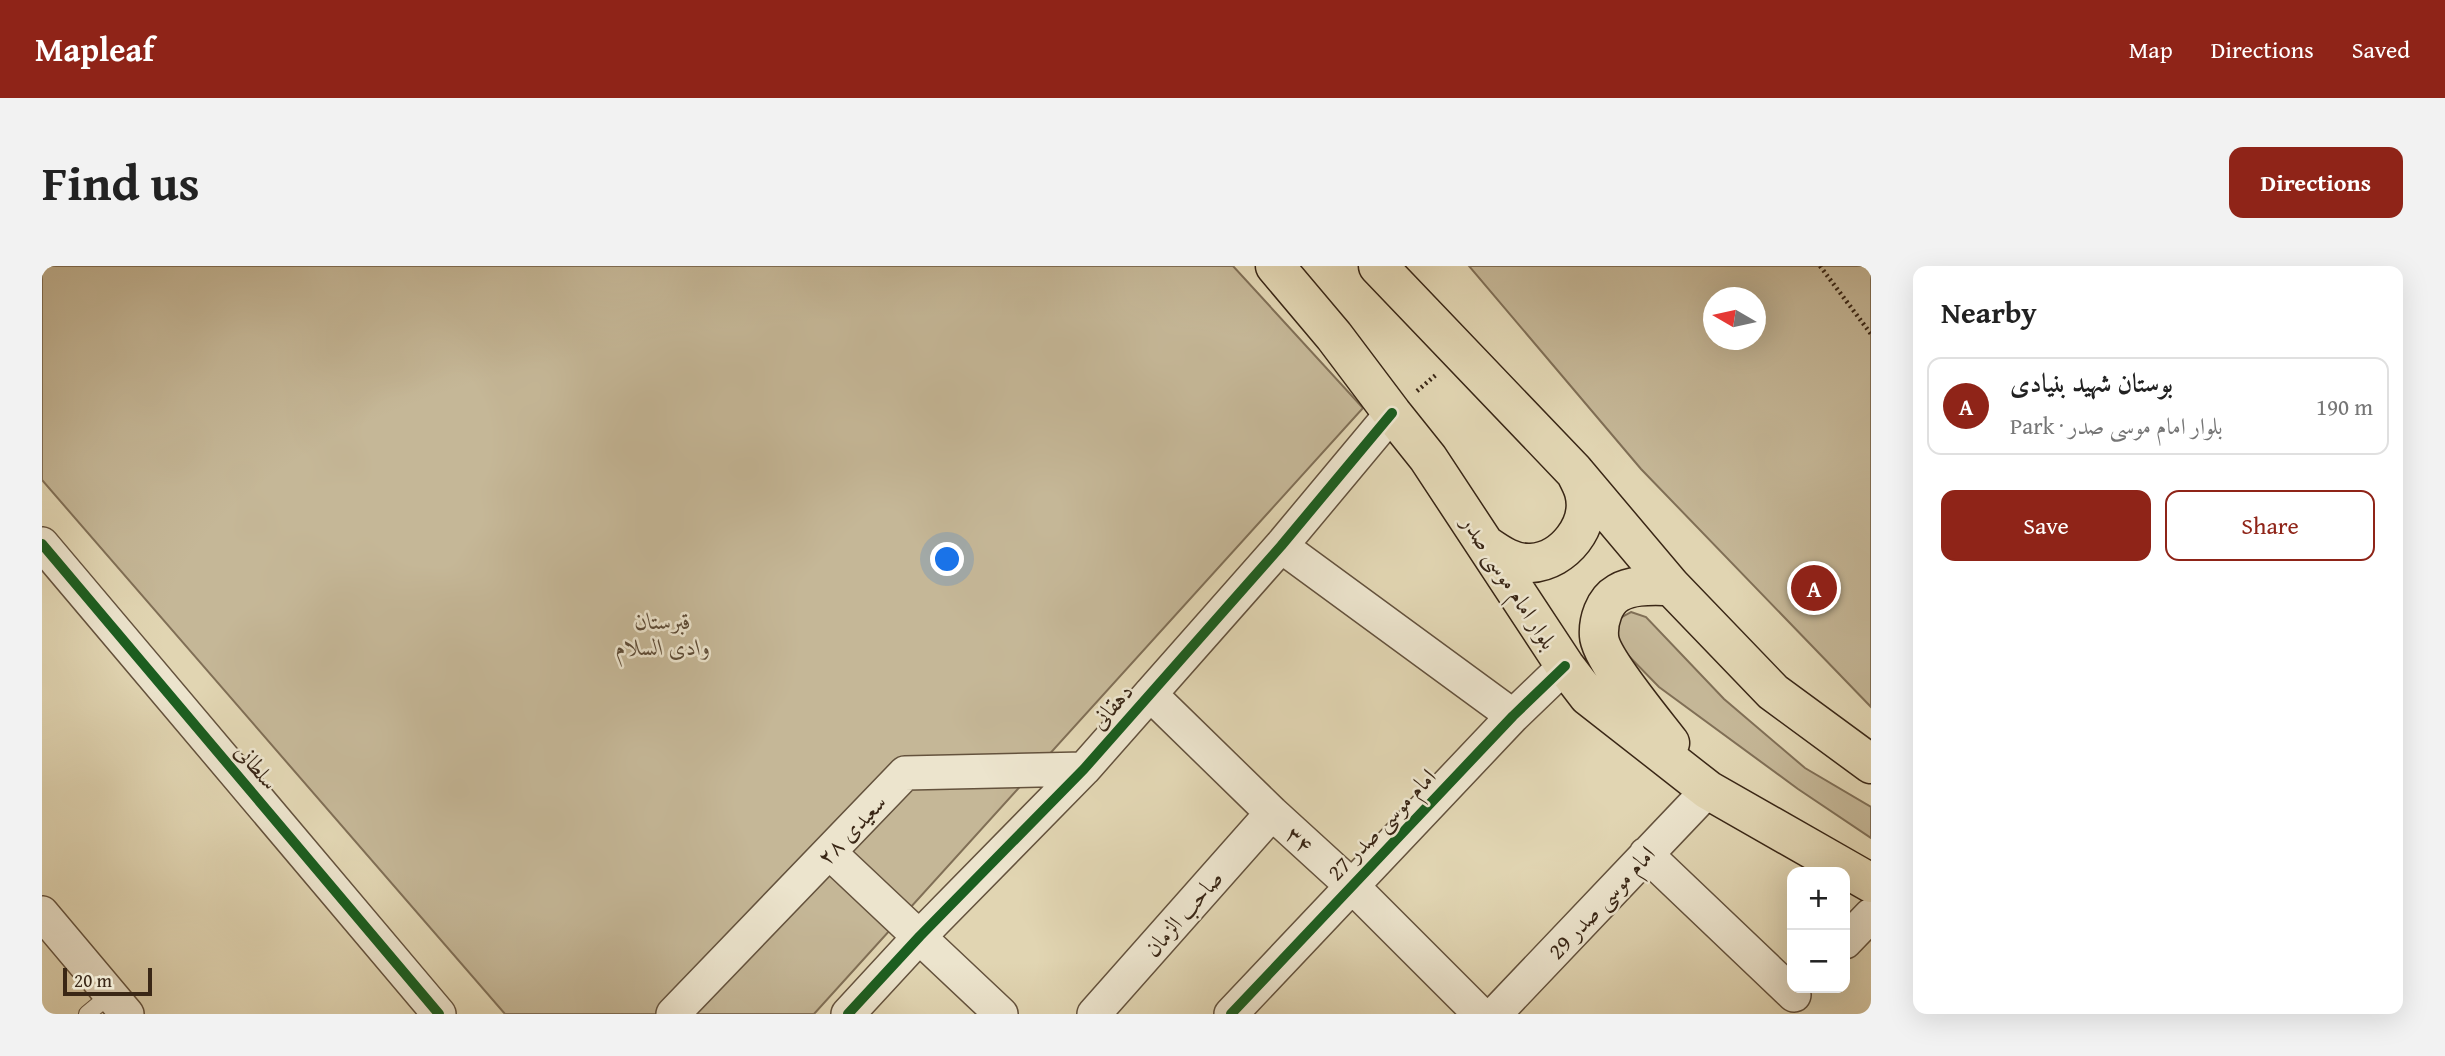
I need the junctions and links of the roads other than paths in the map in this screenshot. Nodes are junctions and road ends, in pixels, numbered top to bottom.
1 (1275, 266) edge
2 (1378, 266) edge
3 (1392, 414) junction
4 (1574, 471) junction
5 (42, 544) edge
6 (1486, 545) junction
7 (1281, 546) junction
8 (1671, 586) junction
9 (1565, 666) junction
10 (1150, 694) junction
11 (1513, 716) junction
12 (1871, 764) edge
13 (1084, 769) junction
14 (1708, 790) junction
15 (1272, 813) junction
16 (829, 852) junction
17 (1646, 854) junction
18 (1871, 883) edge
19 (1352, 886) junction
20 (42, 913) edge
21 (1871, 915) edge
22 (920, 936) junction
23 (1850, 937) edge
24 (1790, 999) edge
25 (108, 1007) edge
26 (439, 1014) edge
27 (673, 1014) edge
28 (848, 1014) edge
29 (1001, 1014) edge
30 (1094, 1014) edge
31 (1231, 1014) edge
32 (1480, 1014) edge
33 (1495, 1014) edge

1 - 3 main road, بلوار امام موسی صدر
2 - 4 main road
3 - 6 main road, بلوار امام موسی صدر
3 - 7 street, دهقانی
4 - 6 main road
4 - 8 main road
5 - 26 street, سلطانی
6 - 9 main road, بلوار امام موسی صدر
7 - 10 street, دهقانی
7 - 11 street
8 - 12 main road
8 - 14 main road
9 - 11 street, امام موسی صدر 27
9 - 14 main road, بلوار امام موسی صدر
10 - 13 street, دهقانی
10 - 15 street, ۳۴
11 - 19 street, امام موسی صدر 27
13 - 16 street, سعیدی ۲۸
13 - 22 street, دهقانی
14 - 17 street, امام موسی صدر 29
14 - 18 main road, بلوار امام موسی صدر
15 - 19 street, ۳۴
15 - 30 street, صاحب الزمان
16 - 22 street
16 - 27 street, سعیدی ۲۸
17 - 24 street
17 - 33 street, امام موسی صدر 29
19 - 31 street, امام موسی صدر 27
19 - 32 street, ۳۴
20 - 25 street
21 - 23 street
22 - 28 street, دهقانی
22 - 29 street

